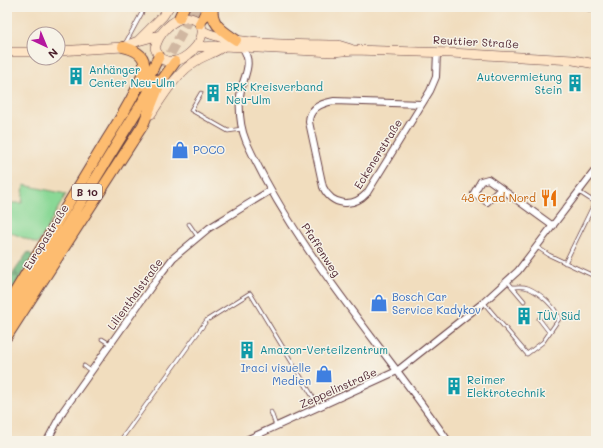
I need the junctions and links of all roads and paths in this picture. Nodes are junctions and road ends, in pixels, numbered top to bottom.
1 (145, 7) edge
2 (170, 7) edge
3 (184, 7) edge
4 (208, 7) edge
5 (213, 7) edge
6 (588, 7) edge
7 (596, 10) edge
8 (179, 18) junction
9 (202, 28) junction
10 (160, 36) junction
11 (138, 41) junction
12 (240, 42) junction
13 (224, 46) junction
14 (123, 47) junction
15 (196, 47) junction
16 (66, 51) edge
17 (7, 52) edge
18 (26, 52) edge
19 (157, 52) junction
20 (437, 52) junction
21 (175, 62) junction
22 (596, 64) edge
23 (156, 80) tunnel mouth
24 (201, 93) dead end
25 (129, 100) junction
26 (421, 104) junction
27 (143, 125) junction
28 (242, 129) junction
29 (596, 169) edge
30 (500, 188) dead end
31 (271, 190) junction
32 (578, 192) junction
33 (595, 202) edge
34 (189, 224) dead end
35 (553, 226) junction
36 (198, 237) junction
37 (537, 247) junction
38 (565, 263) junction
39 (596, 277) edge
40 (508, 282) junction
41 (512, 287) junction
42 (484, 302) junction
43 (524, 302) dead end
44 (19, 303) junction
45 (7, 305) edge
46 (7, 318) edge
47 (539, 319) dead end
48 (7, 323) edge
49 (550, 332) junction
50 (7, 336) edge
51 (102, 339) dead end
52 (110, 344) junction
53 (84, 366) dead end
54 (91, 371) junction
55 (397, 371) junction
56 (319, 407) junction
57 (271, 412) dead end
58 (276, 426) junction
59 (47, 441) edge
60 (120, 441) edge
61 (244, 441) edge
62 (448, 441) edge

1 - 14 lane
2 - 11 main road
3 - 8 main road
4 - 9 main road
5 - 12 main road
6 - 7 street
8 - 9 main road, Reuttier Straße
8 - 10 main road
9 - 12 main road, Reuttier Straße
9 - 15 main road
10 - 11 main road
10 - 19 main road
11 - 14 main road
11 - 19 main road
12 - 13 main road, Reuttier Straße
12 - 20 main road, Reuttier Straße
12 - 28 street, Pfaffenweg
13 - 15 main road, Reuttier Straße
13 - 27 main road
14 - 16 main road
14 - 25 main road
15 - 21 main road
17 - 18 main road
19 - 21 main road
19 - 25 main road
20 - 22 main road, Reuttier Straße
20 - 26 street, Eckenerstraße
21 - 27 main road
23 - 44 main road, Europastraße / B 10
24 - 28 lane
25 - 45 main road
26 - 26 street, Eckenerstraße
27 - 50 main road
28 - 31 street, Pfaffenweg
29 - 32 street, Zeppelinstraße
30 - 35 street
31 - 36 street, Lilienthalstraße
31 - 55 street, Pfaffenweg
32 - 33 lane
32 - 35 street, Zeppelinstraße
33 - 38 lane
34 - 36 lane
35 - 37 street, Zeppelinstraße
36 - 52 street, Lilienthalstraße
37 - 38 lane
37 - 40 street, Zeppelinstraße
38 - 39 lane
40 - 41 lane
40 - 42 street, Zeppelinstraße
41 - 43 lane
41 - 49 lane
42 - 49 lane
42 - 55 street, Zeppelinstraße
44 - 46 main road, Europastraße / B 10
44 - 48 main road, Europastraße / B 10
47 - 49 lane
51 - 52 lane
52 - 54 street, Lilienthalstraße
53 - 54 lane
54 - 59 street, Lilienthalstraße
55 - 56 street, Zeppelinstraße
55 - 62 street, Pfaffenweg
56 - 58 street, Zeppelinstraße
56 - 60 lane
57 - 58 lane
58 - 61 street, Zeppelinstraße

